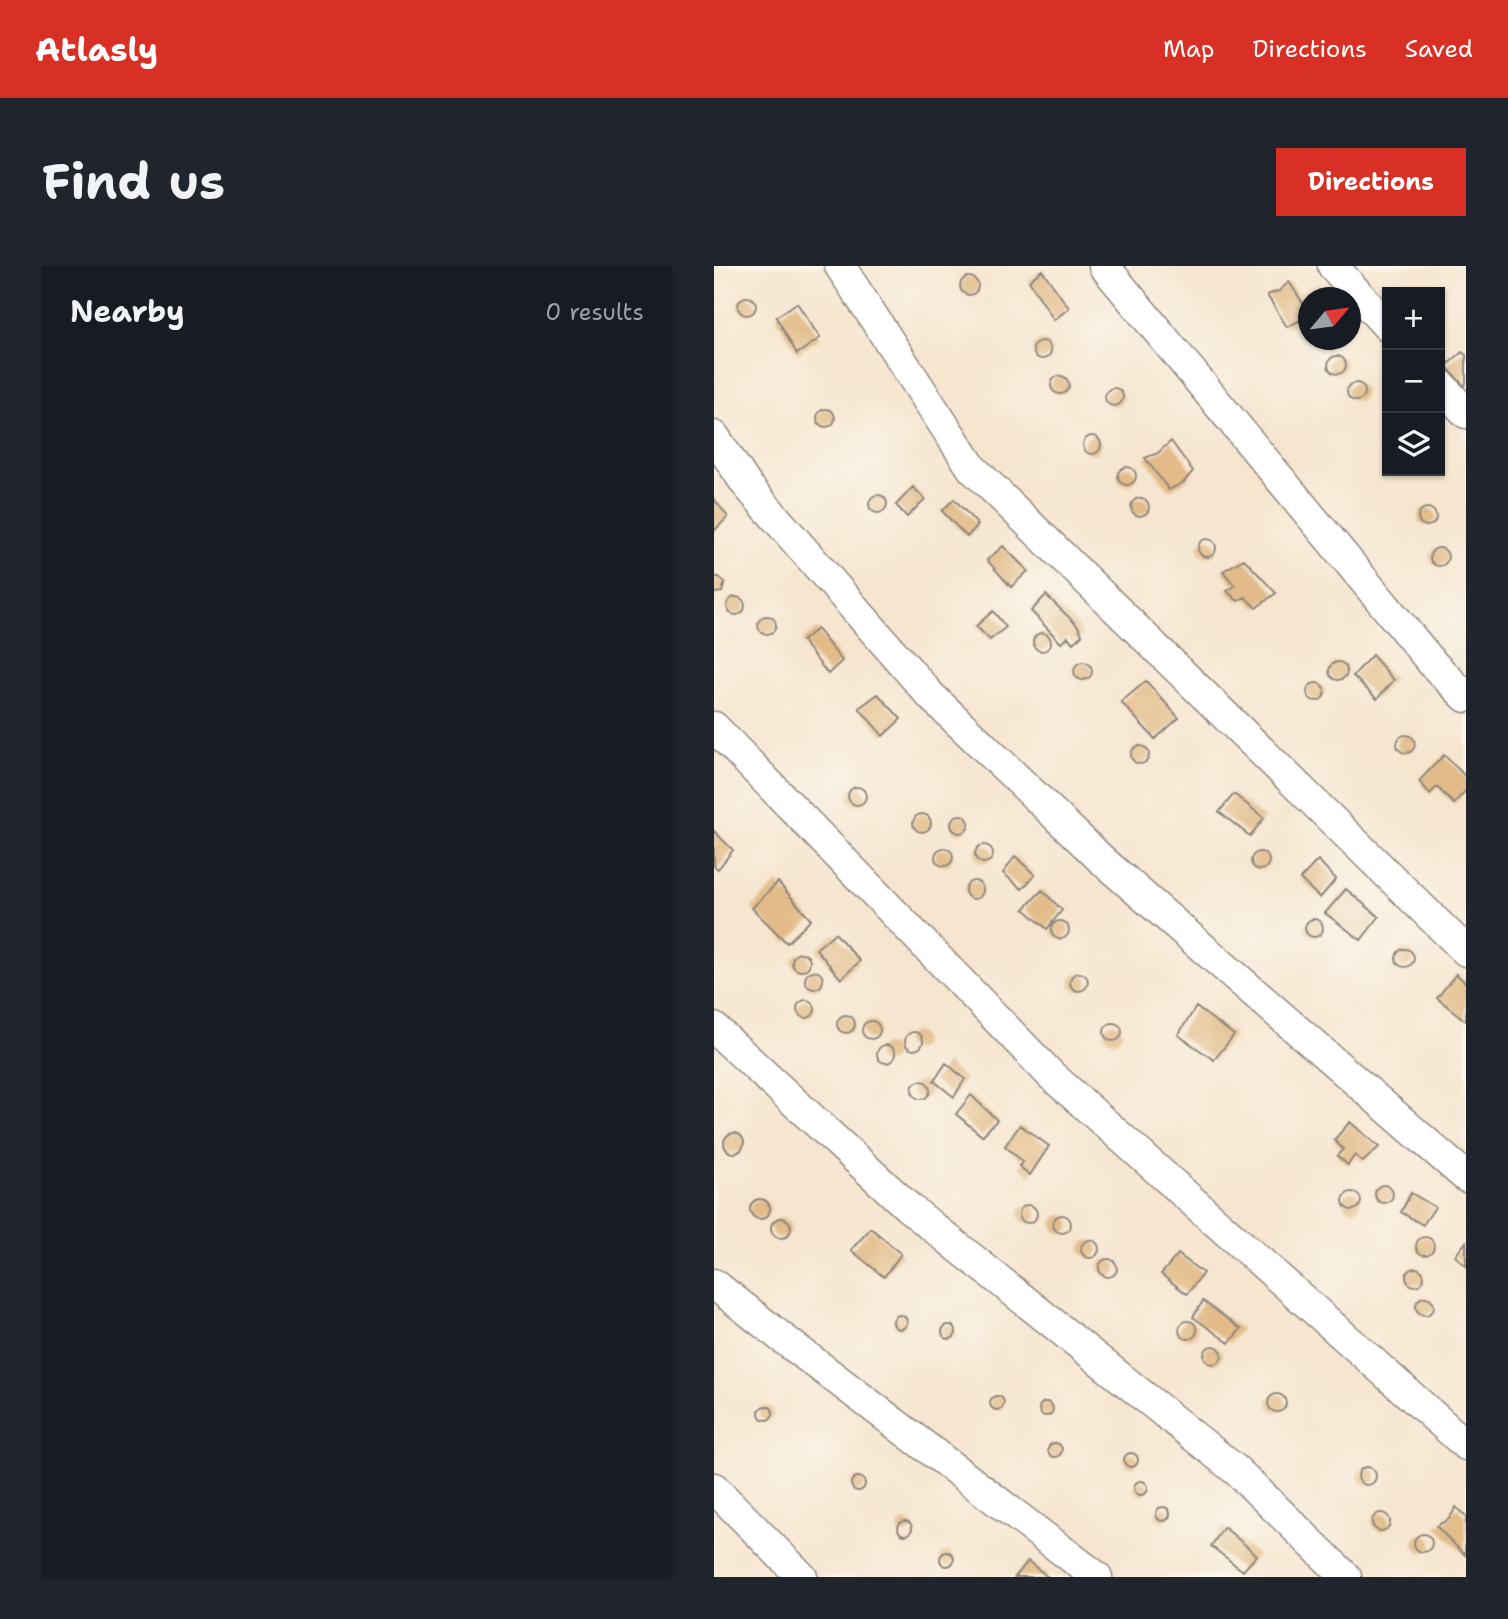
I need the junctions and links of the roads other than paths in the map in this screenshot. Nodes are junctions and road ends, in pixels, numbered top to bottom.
1 (840, 266) edge
2 (1104, 266) edge
3 (1333, 266) edge
4 (1382, 320) edge
5 (1445, 390) edge
6 (1466, 413) edge
7 (714, 436) edge
8 (1466, 697) edge
9 (714, 727) edge
10 (1466, 951) edge
11 (714, 1028) edge
12 (1466, 1177) edge
13 (714, 1284) edge
14 (1466, 1445) edge
15 (714, 1488) edge
16 (802, 1577) edge
17 (1097, 1577) edge
18 (1346, 1577) edge

1 - 10 street
2 - 8 street
3 - 4 street
5 - 6 street
7 - 12 street
9 - 14 street
11 - 18 street
13 - 17 street
15 - 16 street

